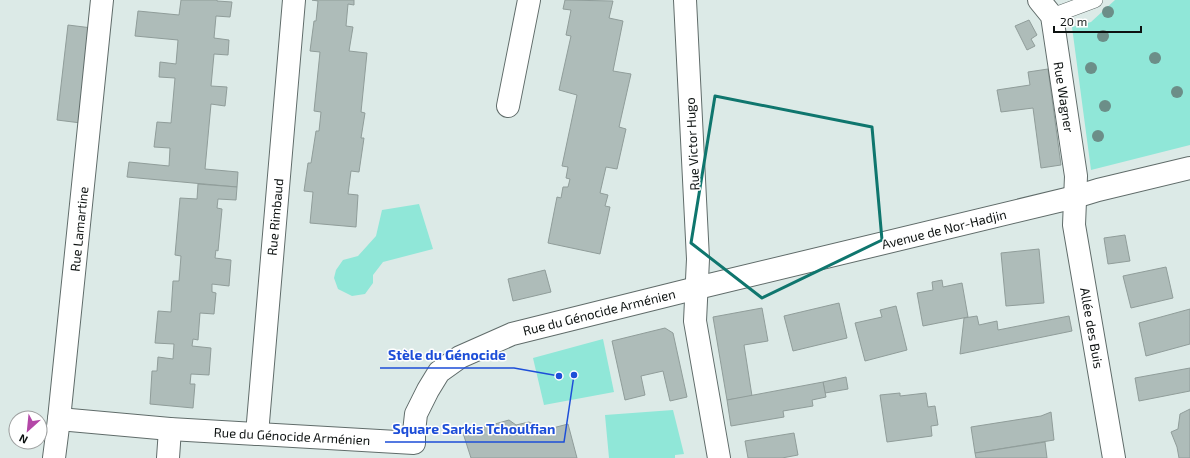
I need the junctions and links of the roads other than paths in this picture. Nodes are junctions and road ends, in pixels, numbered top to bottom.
1 (102, 0) edge
2 (294, 0) edge
3 (529, 0) edge
4 (685, 0) edge
5 (1095, 0) edge
6 (1046, 8) edge
7 (508, 106) dead end
8 (1190, 168) edge
9 (1075, 197) junction
10 (697, 288) junction
11 (59, 419) junction
12 (170, 429) junction
13 (257, 434) junction
14 (418, 450) edge
15 (54, 458) edge
16 (168, 458) edge
17 (719, 458) edge
18 (1114, 458) edge

1 - 11 street, Rue Lamartine
2 - 13 street, Rue Rimbaud
3 - 7 street
4 - 10 street, Rue Victor Hugo
5 - 6 lane
6 - 9 street, Rue Wagner
8 - 9 street, Avenue de Nor-Hadjin
9 - 10 street, Avenue de Nor-Hadjin
9 - 18 street, Allée des Buis
10 - 14 street, Rue du Génocide Arménien
10 - 17 street, Rue Victor Hugo
11 - 12 street, Rue du Génocide Arménien
11 - 15 street, Rue Lamartine
12 - 13 street, Rue du Génocide Arménien
12 - 16 street
13 - 14 street, Rue du Génocide Arménien

